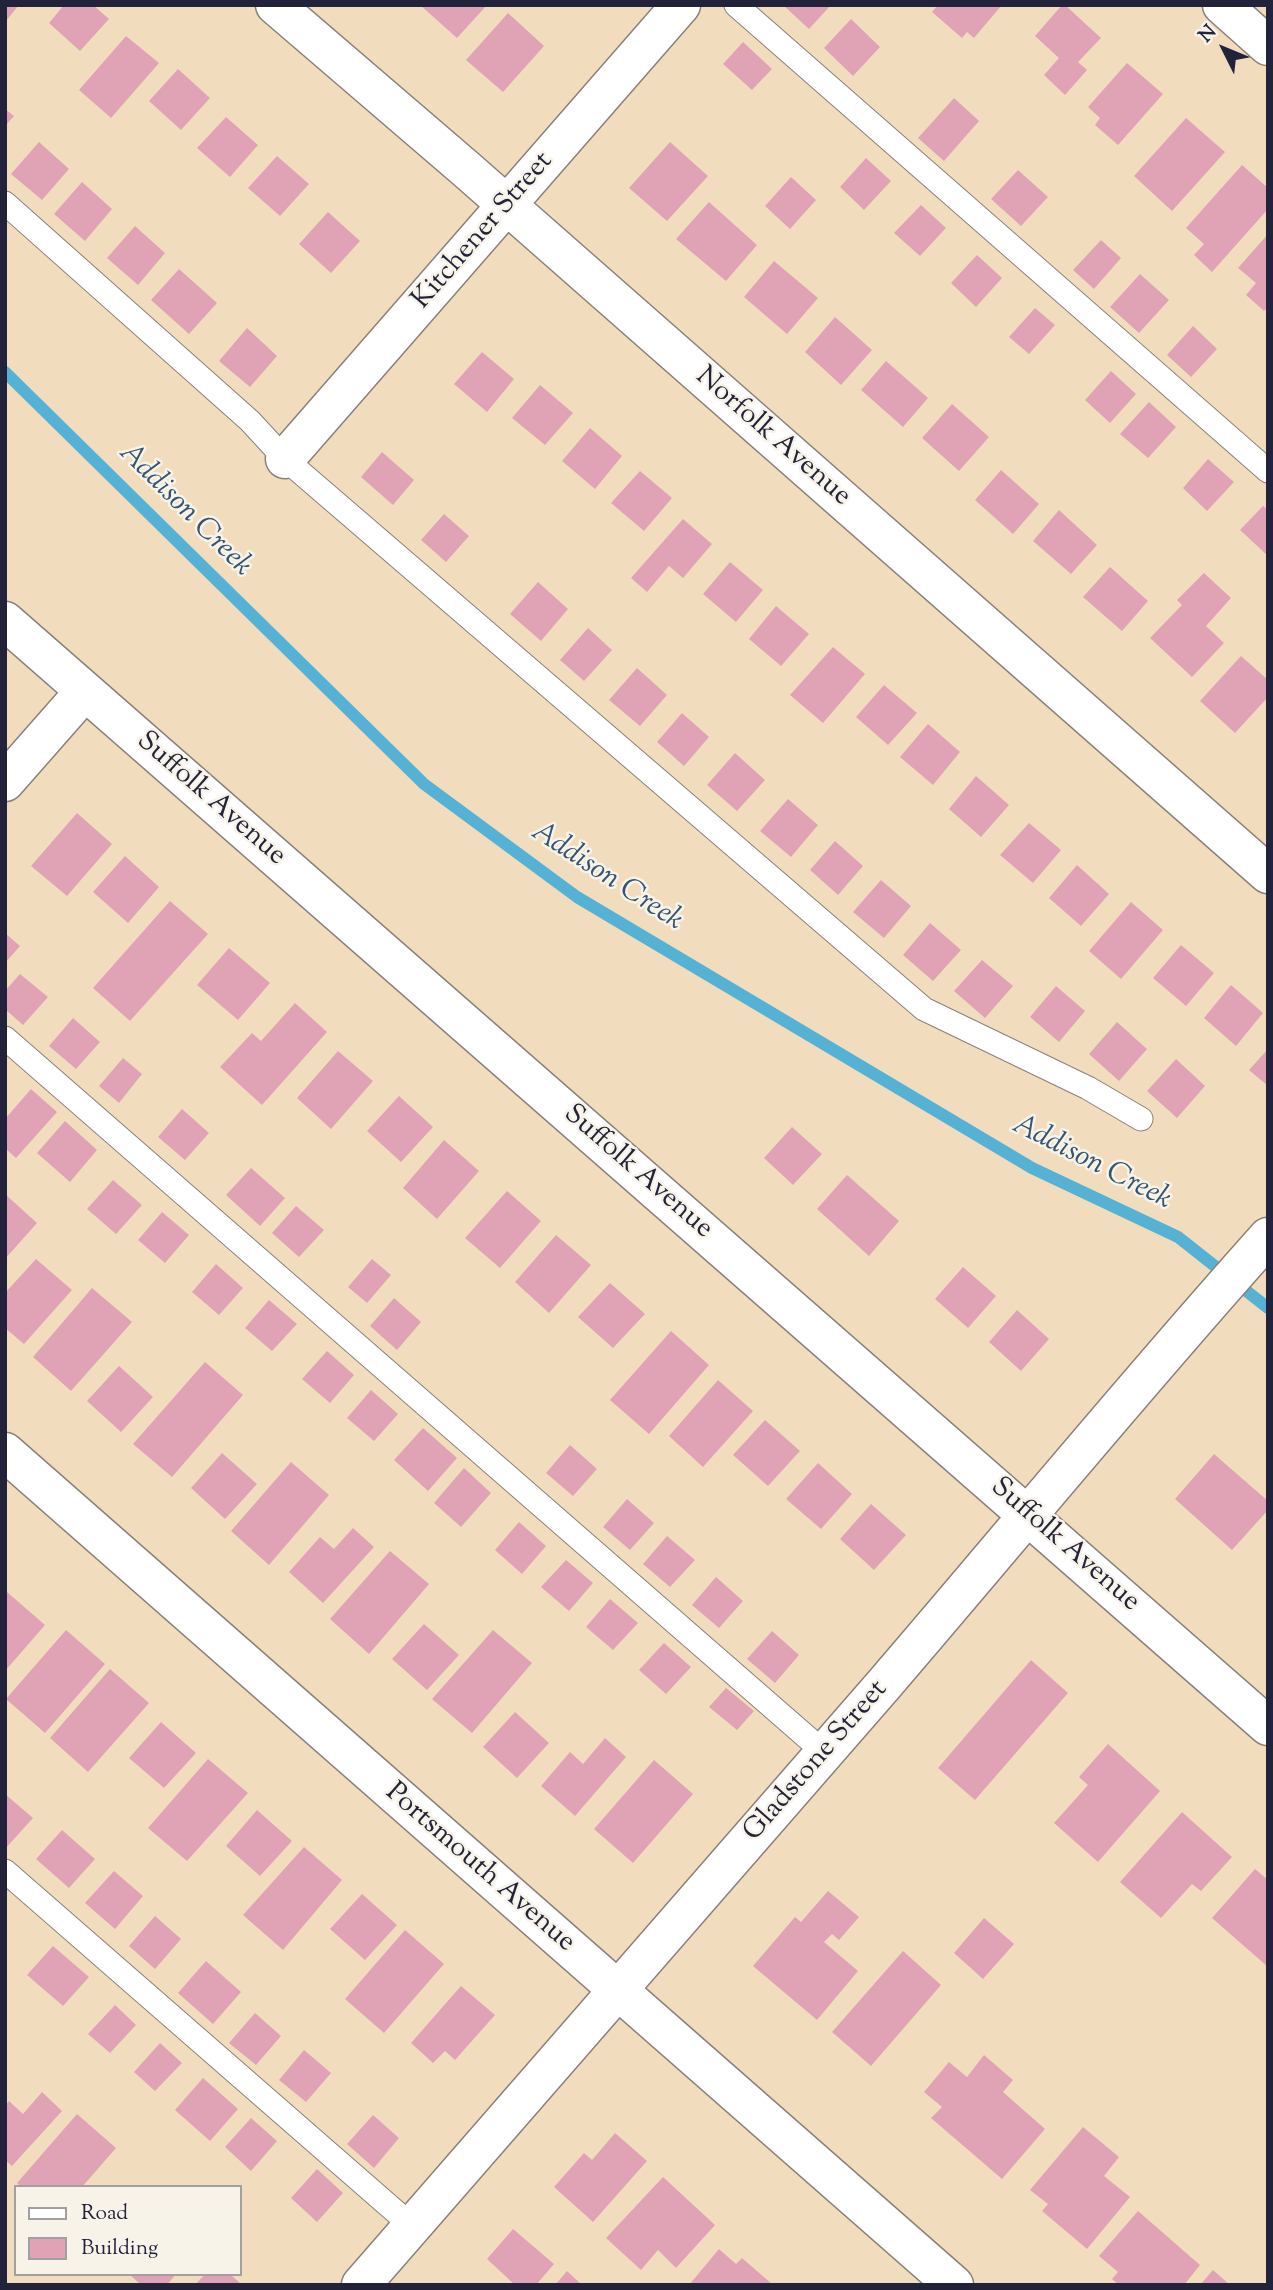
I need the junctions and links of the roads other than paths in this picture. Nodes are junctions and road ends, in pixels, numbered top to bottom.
1 (275, 5) edge
2 (681, 5) edge
3 (736, 5) edge
4 (1222, 5) edge
5 (1268, 46) edge
6 (5, 203) edge
7 (507, 205) junction
8 (285, 459) junction
9 (1268, 471) edge
10 (5, 621) edge
11 (85, 691) junction
12 (5, 782) edge
13 (1268, 874) edge
14 (5, 1038) edge
15 (1141, 1119) dead end
16 (1262, 1243) edge
17 (5, 1452) edge
18 (1029, 1516) junction
19 (1268, 1726) edge
20 (825, 1753) junction
21 (5, 1871) edge
22 (618, 1990) junction
23 (412, 2226) junction
24 (361, 2285) edge
25 (954, 2285) edge

1 - 7 street, Norfolk Avenue
2 - 7 street, Kitchener Street
3 - 9 lane
4 - 5 street
6 - 8 lane
7 - 8 street, Kitchener Street
7 - 13 street, Norfolk Avenue
8 - 15 lane
10 - 11 street, Suffolk Avenue
11 - 12 street
11 - 18 street, Suffolk Avenue
14 - 20 lane
16 - 18 street, Gladstone Street
17 - 22 street, Portsmouth Avenue
18 - 19 street, Suffolk Avenue
18 - 20 street, Gladstone Street
20 - 22 street, Gladstone Street
21 - 23 lane
22 - 23 street, Gladstone Street
22 - 25 street, Portsmouth Avenue
23 - 24 street, Gladstone Street

